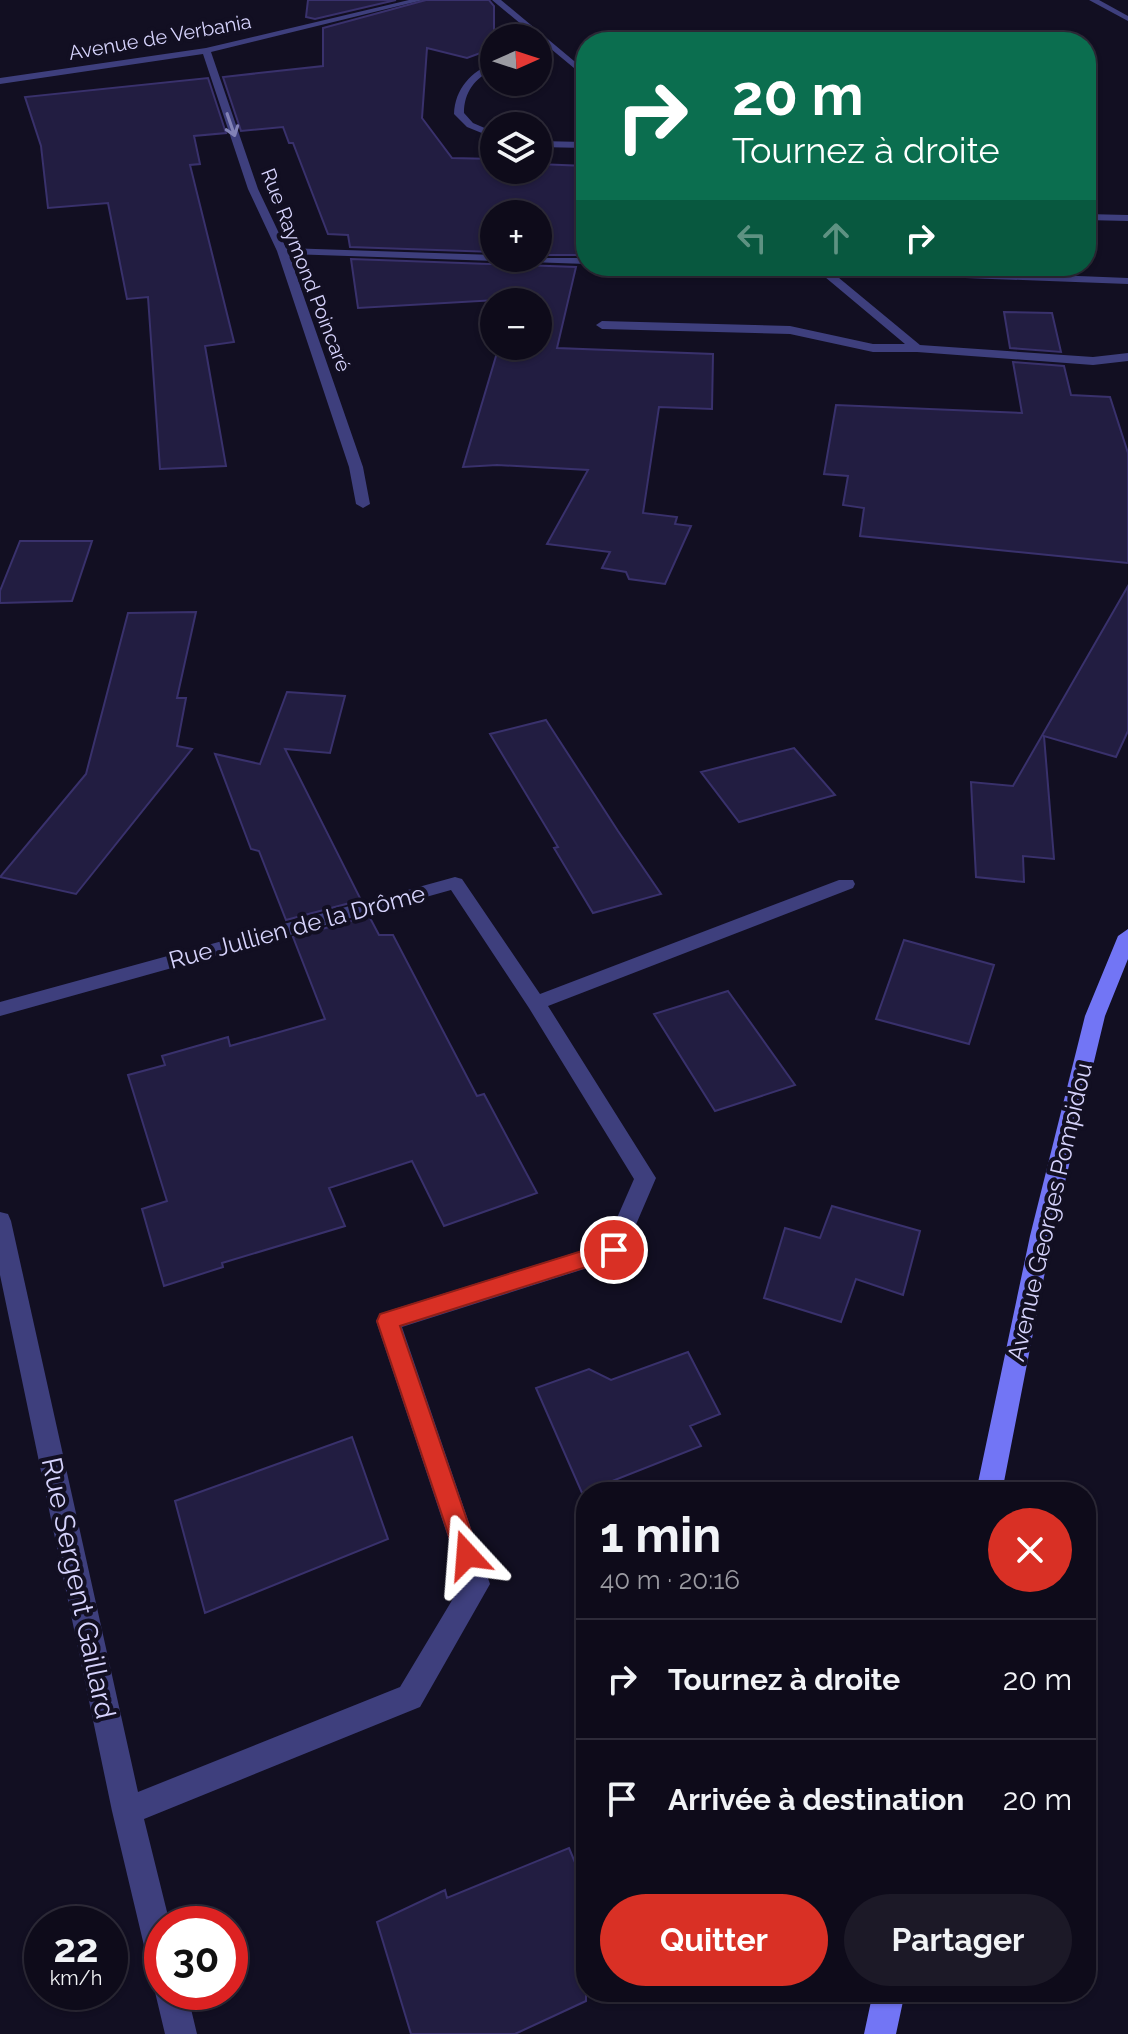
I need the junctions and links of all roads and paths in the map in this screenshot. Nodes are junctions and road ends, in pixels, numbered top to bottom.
1 (419, 0) edge
2 (496, 0) edge
3 (1093, 0) edge
4 (1128, 19) edge
5 (554, 49) joint
6 (206, 51) junction
7 (576, 67) edge
8 (480, 75) edge
9 (0, 81) edge
10 (480, 129) edge
11 (552, 144) edge
12 (576, 145) edge
13 (1096, 217) edge
14 (1128, 218) edge
15 (282, 251) junction
16 (480, 258) edge
17 (552, 260) edge
18 (576, 261) edge
19 (830, 276) edge
20 (1018, 276) edge
21 (1128, 281) edge
22 (602, 325) dead end
23 (917, 348) junction
24 (1128, 357) edge
25 (363, 504) dead end
26 (846, 884) dead end
27 (1128, 936) edge
28 (536, 1003) junction
29 (0, 1009) edge
30 (0, 1221) edge
31 (991, 1482) edge
32 (127, 1811) junction
33 (150, 1906) edge
34 (887, 2002) edge
35 (175, 2010) edge
36 (181, 2034) edge
37 (880, 2034) edge

1 - 6 street, Avenue de Verbania
2 - 5 street
3 - 4 street
5 - 7 street
6 - 9 street, Avenue de Verbania
6 -> 15 street, Rue Raymond Poincaré
8 - 10 street
11 - 12 street
13 - 14 street
15 - 16 street
15 - 25 street, Rue Raymond Poincaré
17 - 18 street
19 - 23 street
20 - 21 street
22 - 23 street
23 - 24 street
26 - 28 street
27 - 31 main road, Avenue Georges Pompidou
28 - 29 street, Rue Jullien de la Drôme
28 - 32 street, Rue Jullien de la Drôme
30 - 32 street, Rue Sergent Gaillard
32 - 33 street, Rue Sergent Gaillard
34 - 37 main road
35 - 36 street

